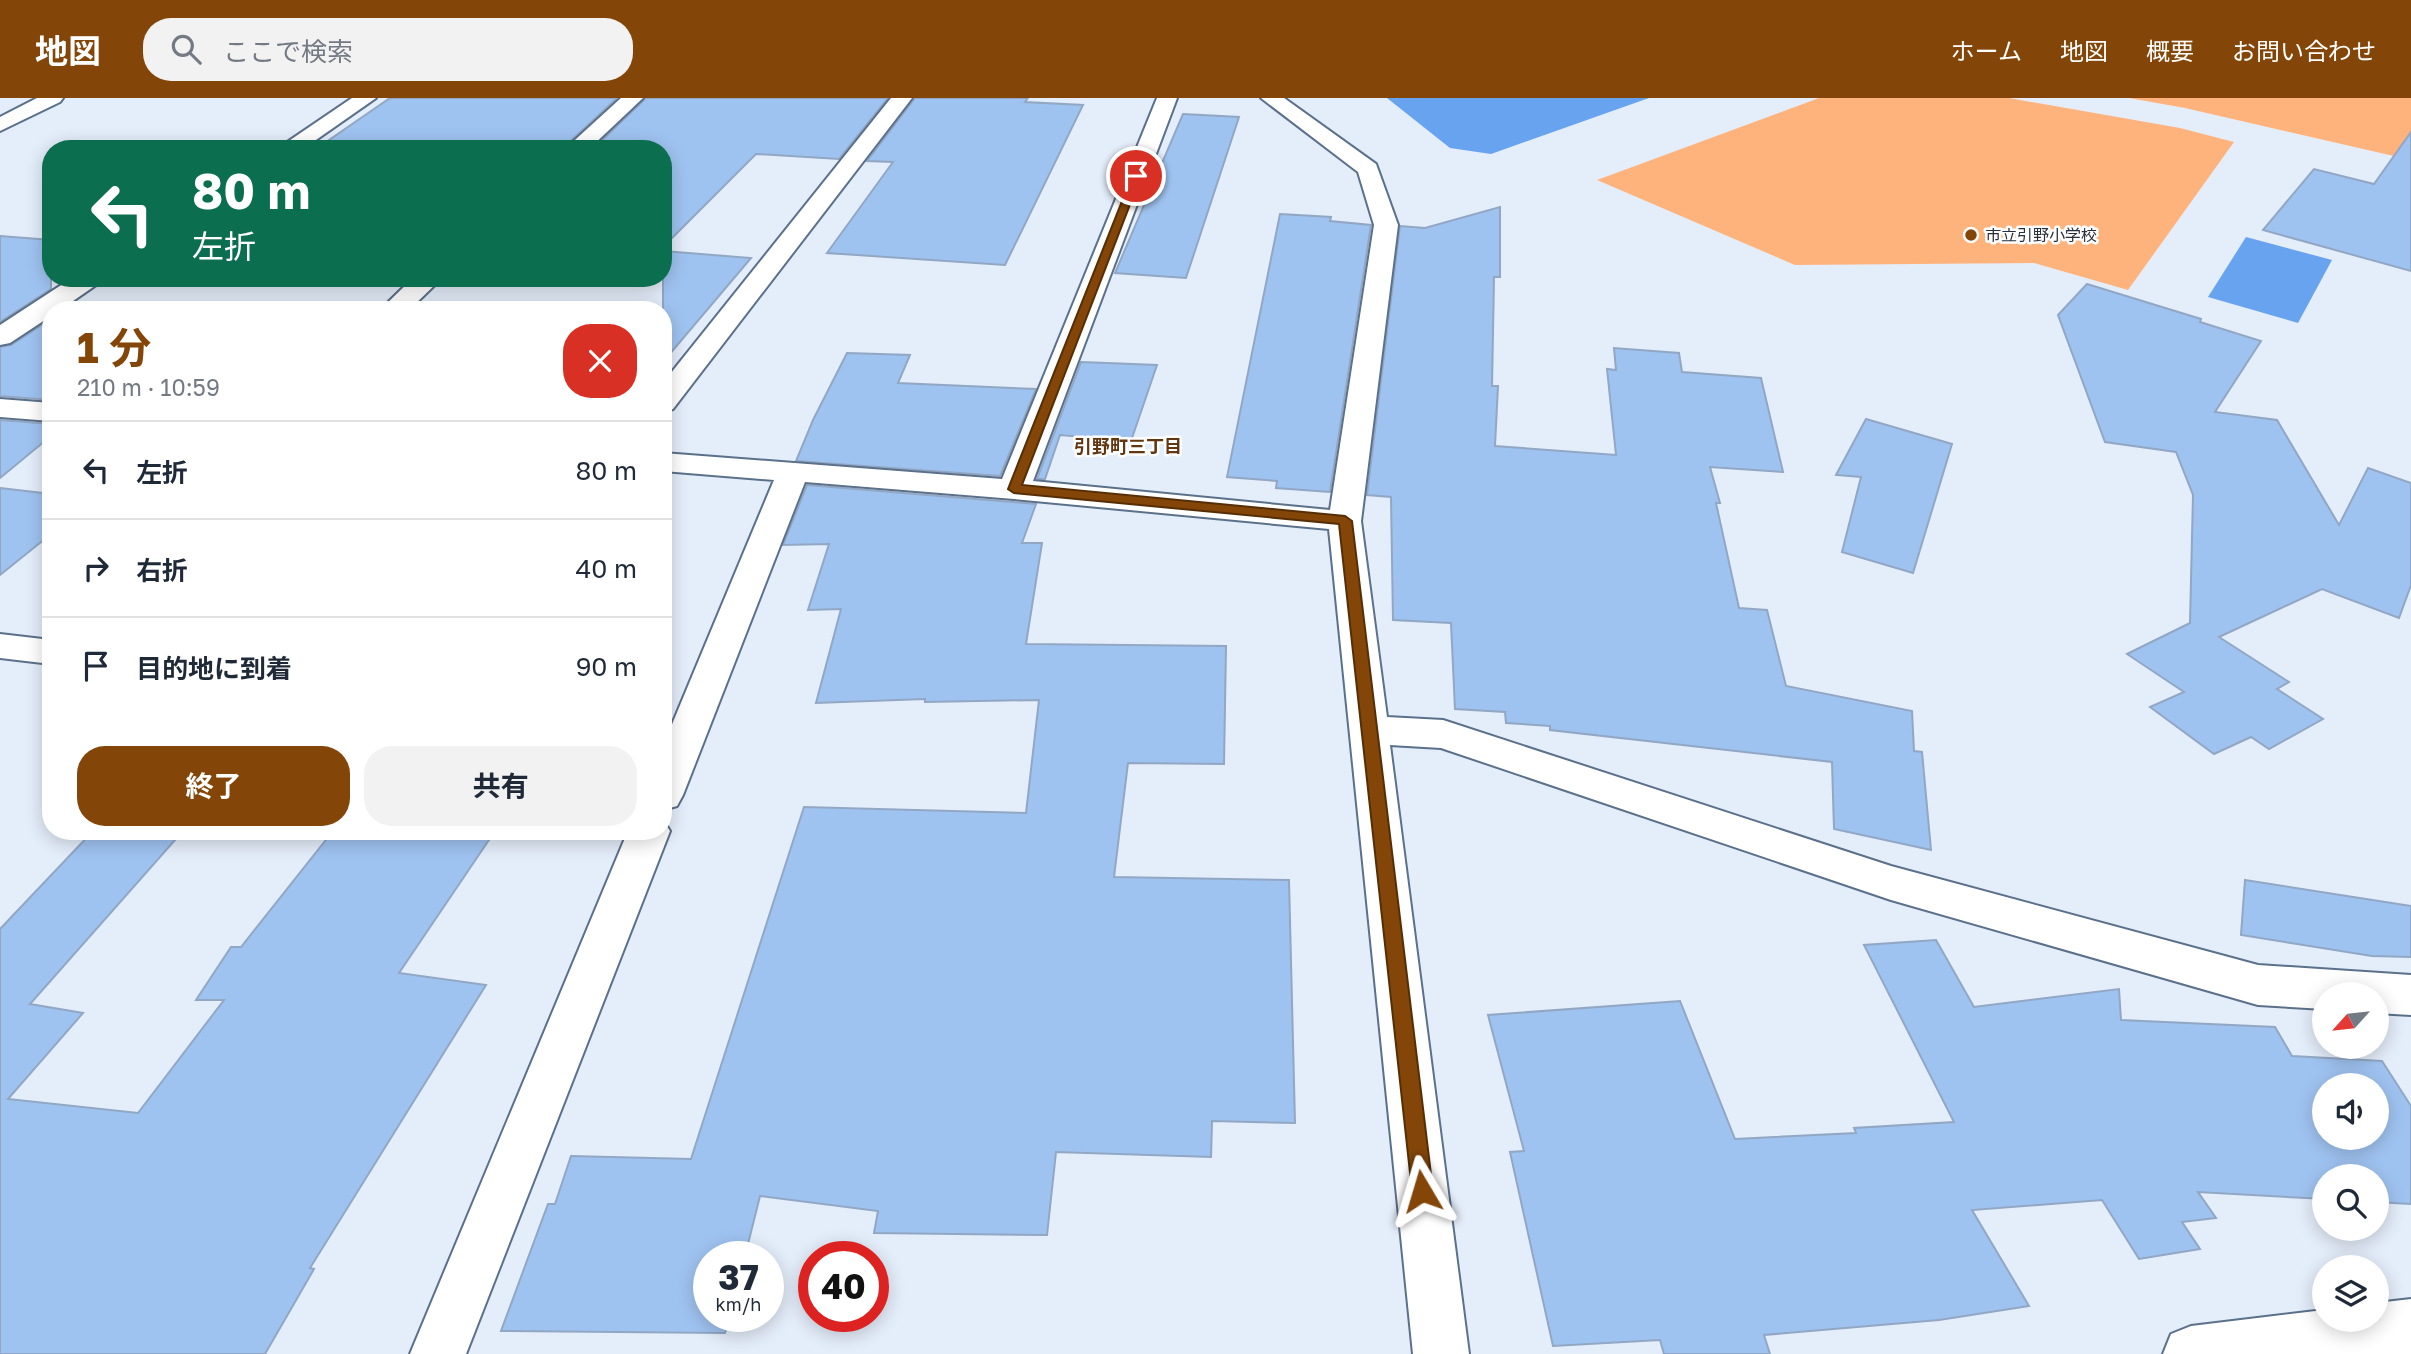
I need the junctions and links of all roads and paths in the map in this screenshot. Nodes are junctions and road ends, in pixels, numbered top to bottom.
1 (53, 98) edge
2 (366, 98) edge
3 (633, 98) edge
4 (902, 98) edge
5 (1167, 98) edge
6 (1271, 98) edge
7 (0, 125) edge
8 (302, 140) edge
9 (586, 140) edge
10 (76, 287) edge
11 (419, 287) edge
12 (55, 301) edge
13 (403, 301) edge
14 (42, 309) edge
15 (0, 337) edge
16 (672, 392) edge
17 (0, 408) edge
18 (42, 411) edge
19 (672, 463) edge
20 (793, 472) junction
21 (1014, 489) junction
22 (1345, 521) junction
23 (0, 646) edge
24 (42, 651) edge
25 (679, 716) edge
26 (1370, 730) junction
27 (672, 751) edge
28 (645, 840) edge
29 (2411, 995) edge
30 (2411, 1327) edge
31 (439, 1354) edge
32 (1441, 1354) edge
33 (2191, 1354) edge

1 - 7 street
2 - 8 street
3 - 9 street
4 - 16 street
5 - 21 street
6 - 22 street
10 - 12 street
11 - 13 street
14 - 15 street
17 - 18 street
19 - 20 street
20 - 21 street
20 - 25 street
21 - 22 street
22 - 26 street
23 - 24 street
25 - 27 street
26 - 29 street
26 - 32 street
28 - 31 street
30 - 33 street

